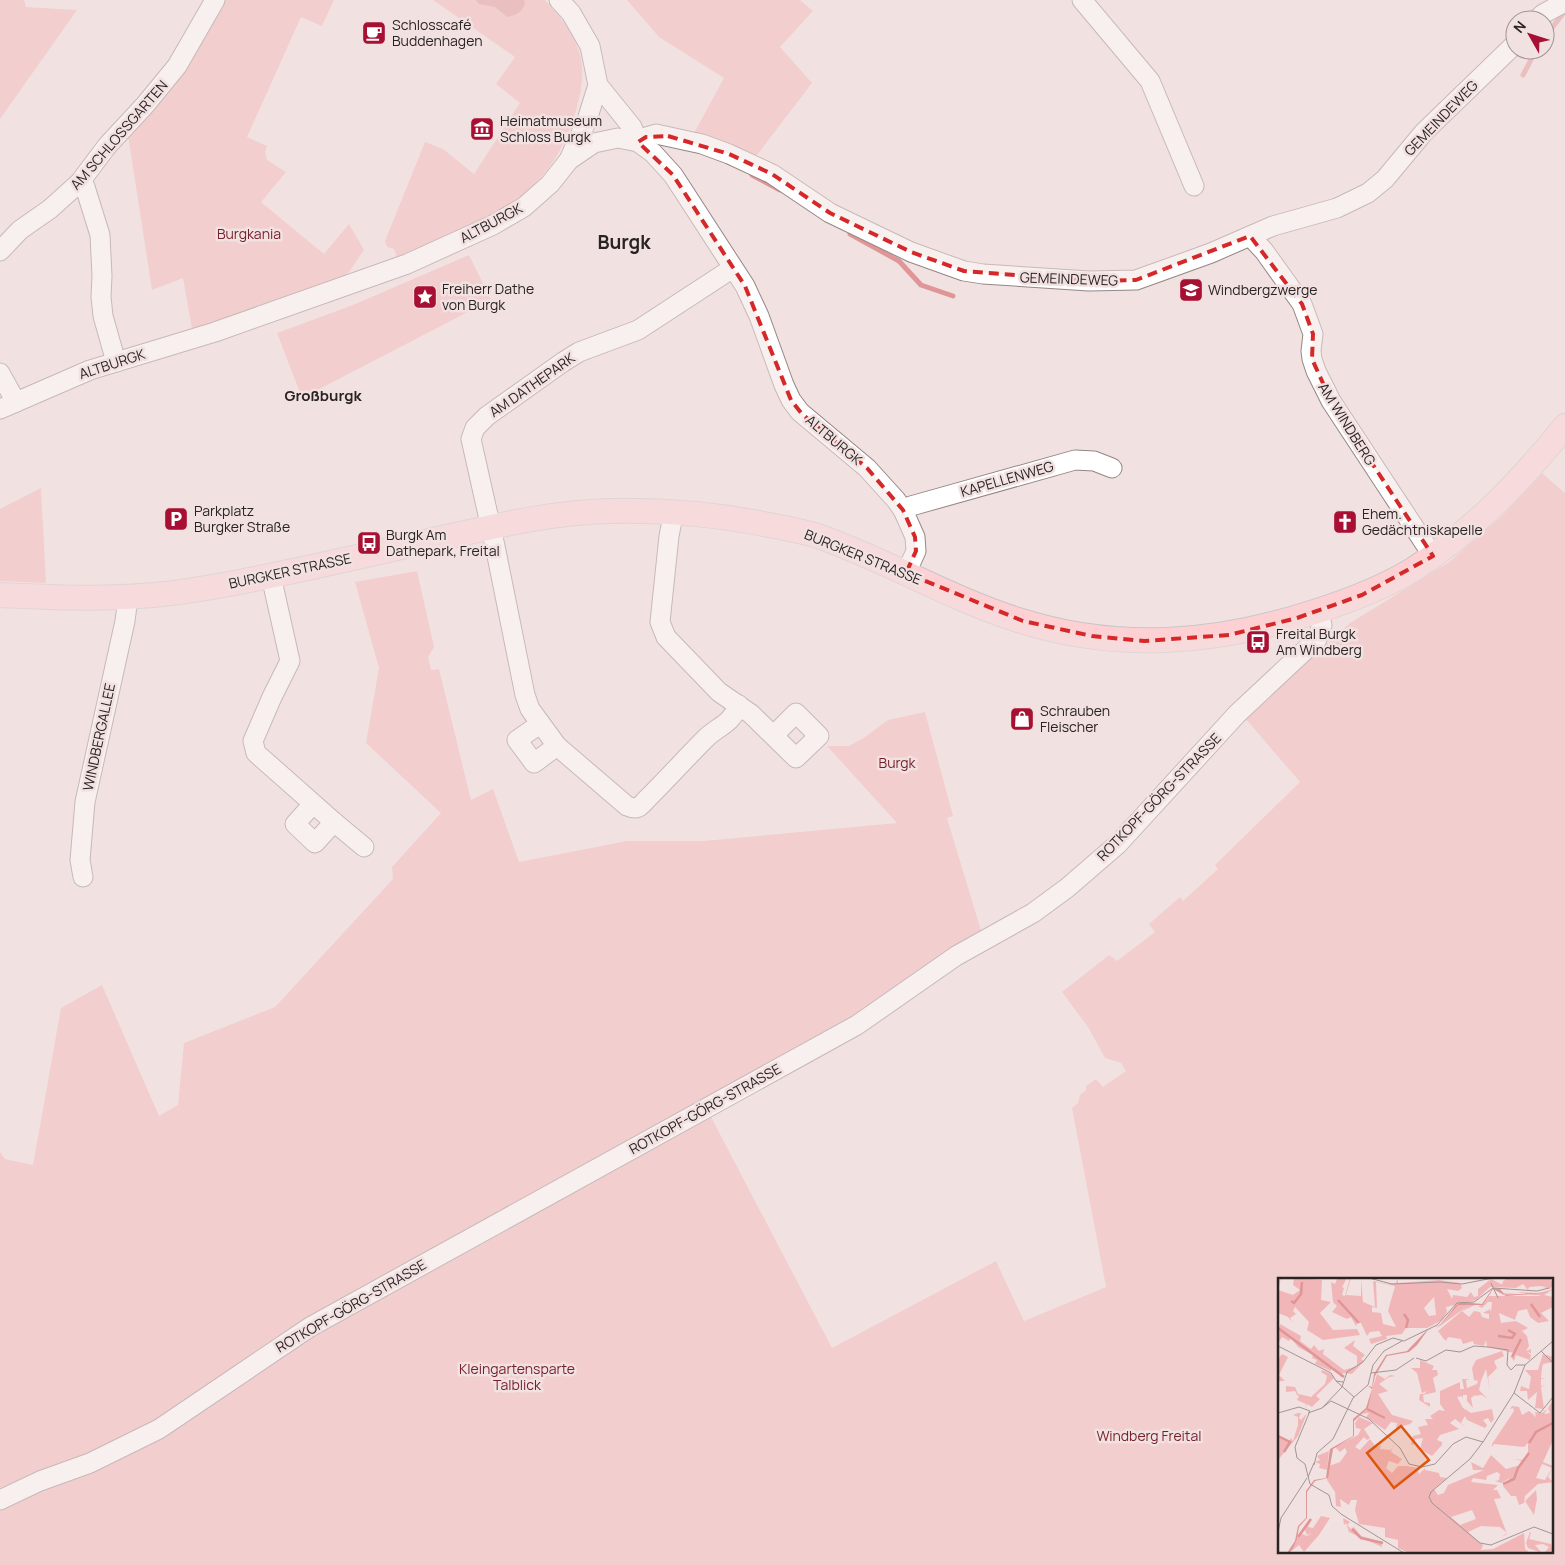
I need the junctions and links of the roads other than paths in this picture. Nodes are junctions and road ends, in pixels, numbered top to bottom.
1 (215, 0) edge
2 (559, 0) edge
3 (1082, 0) edge
4 (1565, 2) edge
5 (1550, 10) edge
6 (1505, 54) edge
7 (598, 85) junction
8 (638, 142) junction
9 (569, 160) junction
10 (80, 182) junction
11 (1194, 186) dead end
12 (1250, 236) junction
13 (0, 252) edge
14 (733, 268) junction
15 (116, 362) junction
16 (0, 373) edge
17 (8, 406) edge
18 (1565, 426) edge
19 (1112, 468) dead end
20 (903, 510) junction
21 (674, 511) junction
22 (490, 527) junction
23 (1433, 556) junction
24 (906, 573) junction
25 (271, 576) junction
26 (0, 595) edge
27 (128, 598) junction
28 (1318, 611) junction
29 (739, 705) junction
30 (540, 724) junction
31 (774, 735) dead end
32 (557, 746) junction
33 (313, 804) junction
34 (334, 822) junction
35 (364, 847) dead end
36 (83, 877) dead end
37 (0, 1500) edge

1 - 10 street, AM SCHLOSSGARTEN
2 - 7 street
3 - 11 street
4 - 5 street
6 - 12 street, GEMEINDEWEG
7 - 8 street
7 - 9 street
8 - 9 street, ALTBURGK
8 - 12 street, GEMEINDEWEG
8 - 14 street, ALTBURGK
9 - 15 street, ALTBURGK
10 - 13 street, AM SCHLOSSGARTEN
10 - 15 street
12 - 23 street, AM WINDBERG
14 - 20 street, ALTBURGK
14 - 22 street, AM DATHEPARK
15 - 17 street, ALTBURGK
16 - 17 street
18 - 23 main road, BURGKER STRASSE
19 - 20 street, KAPELLENWEG
20 - 24 street, ALTBURGK
21 - 22 main road, BURGKER STRASSE
21 - 24 main road, BURGKER STRASSE
21 - 29 street
22 - 25 main road, BURGKER STRASSE
22 - 30 street, AM DATHEPARK
23 - 28 main road, BURGKER STRASSE
24 - 28 main road, BURGKER STRASSE
25 - 27 main road, BURGKER STRASSE
25 - 33 street
26 - 27 main road, BURGKER STRASSE
27 - 36 street, WINDBERGALLEE
28 - 37 street, ROTKOPF-GÖRG-STRASSE
29 - 31 street
29 - 32 street, AM DATHEPARK
30 - 32 street, AM DATHEPARK
30 - 32 street
33 - 34 street
33 - 34 street
34 - 35 street

